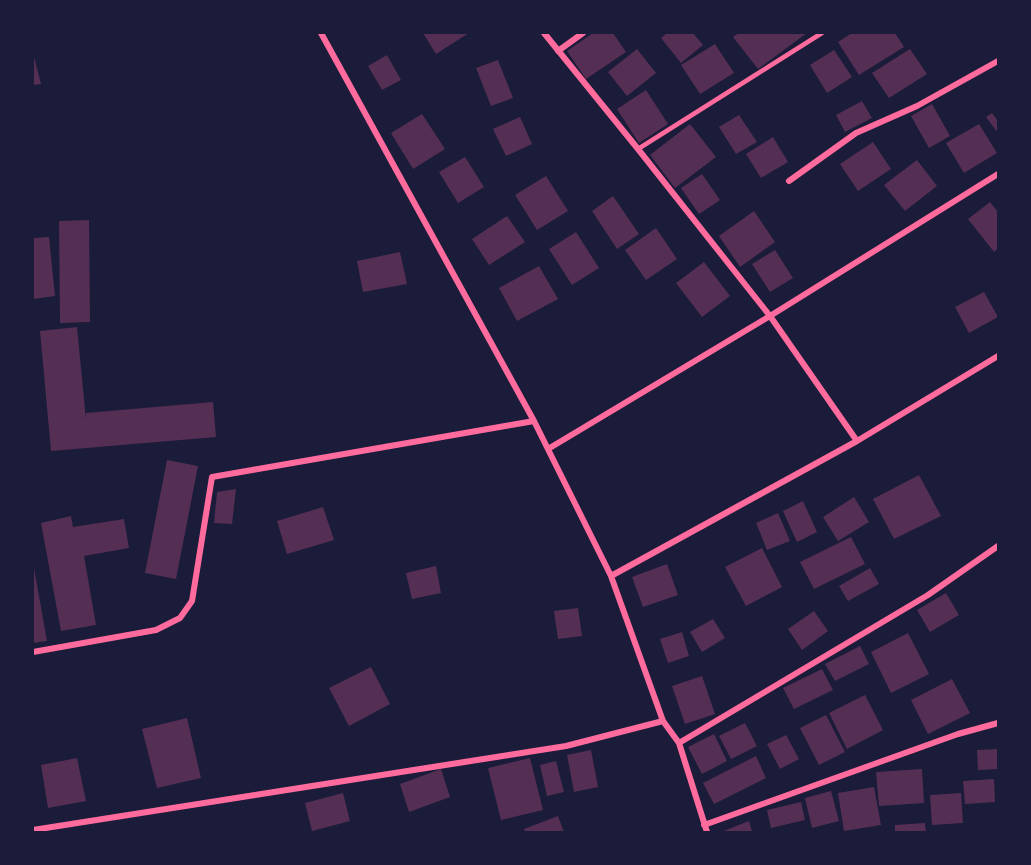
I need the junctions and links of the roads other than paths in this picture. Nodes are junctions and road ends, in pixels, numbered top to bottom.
1 (321, 33) edge
2 (544, 33) edge
3 (583, 33) edge
4 (822, 33) edge
5 (558, 51) junction
6 (998, 61) edge
7 (638, 149) junction
8 (998, 174) edge
9 (789, 181) dead end
10 (770, 316) junction
11 (998, 356) edge
12 (534, 421) junction
13 (857, 441) junction
14 (548, 449) junction
15 (998, 546) edge
16 (611, 576) junction
17 (33, 652) edge
18 (663, 721) junction
19 (998, 723) edge
20 (679, 743) junction
21 (706, 829) edge
22 (33, 830) edge

1 - 12 street
2 - 5 street
3 - 5 street
4 - 7 lane
5 - 7 street
6 - 9 street
7 - 10 street
8 - 10 street
10 - 13 street
10 - 14 street
11 - 13 street
12 - 14 street
12 - 17 street
13 - 16 street
14 - 16 street
15 - 20 street
16 - 18 street
18 - 20 street
18 - 22 street
19 - 21 street
20 - 21 street

